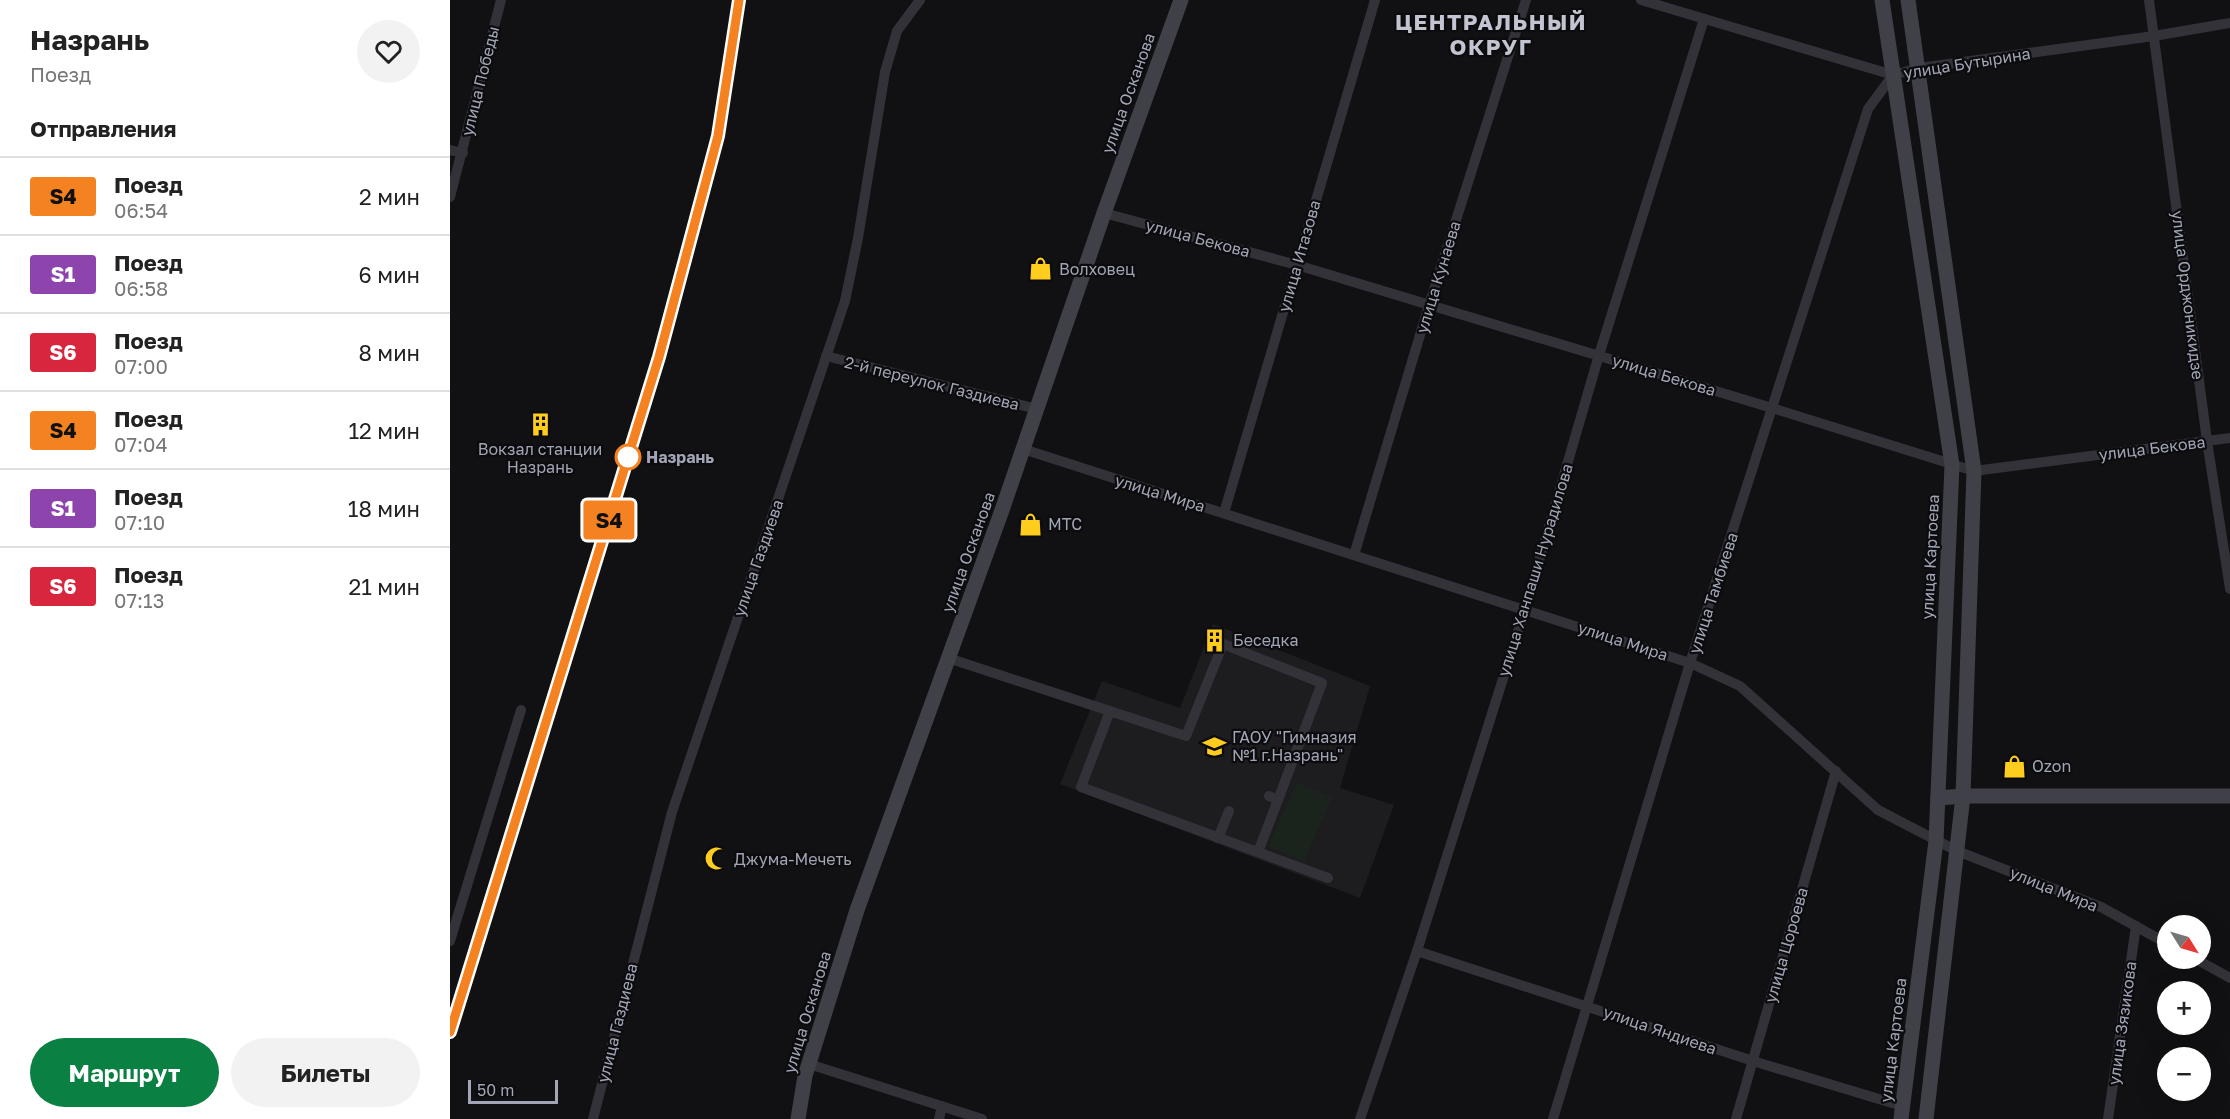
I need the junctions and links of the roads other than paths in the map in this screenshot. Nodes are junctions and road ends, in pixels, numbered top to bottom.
1 (501, 0) edge
2 (920, 0) edge
3 (1181, 0) edge
4 (1375, 0) edge
5 (1526, 0) edge
6 (1641, 0) edge
7 (1882, 0) edge
8 (1908, 0) edge
9 (2149, 0) edge
10 (1704, 19) junction
11 (2230, 23) edge
12 (2154, 36) junction
13 (1918, 68) junction
14 (1893, 75) junction
15 (450, 150) edge
16 (462, 153) junction
17 (450, 197) edge
18 (1104, 213) junction
19 (1297, 265) junction
20 (1429, 305) junction
21 (1599, 355) junction
22 (826, 356) junction
23 (1772, 408) junction
24 (1037, 409) junction
25 (2230, 438) edge
26 (2207, 441) junction
27 (1023, 449) junction
28 (1953, 465) junction
29 (1974, 471) junction
30 (1224, 513) junction
31 (1354, 555) junction
32 (2230, 589) edge
33 (1525, 609) junction
34 (948, 658) junction
35 (1690, 663) junction
36 (521, 710) dead end
37 (1110, 711) junction
38 (1836, 771) junction
39 (1963, 796) junction
40 (2230, 796) edge
41 (1938, 798) junction
42 (1229, 811) dead end
43 (1218, 837) junction
44 (1936, 841) junction
45 (1957, 851) junction
46 (1258, 852) junction
47 (1328, 878) dead end
48 (2136, 926) junction
49 (2157, 938) edge
50 (450, 940) edge
51 (1418, 951) junction
52 (2211, 967) edge
53 (2230, 978) edge
54 (1587, 1005) junction
55 (1753, 1061) junction
56 (809, 1064) junction
57 (942, 1106) junction
58 (1902, 1113) edge
59 (593, 1119) edge
60 (798, 1119) edge
61 (939, 1119) edge
62 (982, 1119) edge
63 (1360, 1119) edge
64 (1553, 1119) edge
65 (1736, 1119) edge
66 (1926, 1119) edge
67 (2108, 1119) edge

1 - 16 street, улица Победы
2 - 22 street, улица Газдиева
3 - 18 main road, улица Осканова
4 - 19 street, улица Итазова
5 - 20 street, улица Кунаева
6 - 10 street, улица Бутырина
7 - 14 main road, улица Картоева
8 - 13 main road
9 - 12 street, улица Орджоникидзе
10 - 14 street, улица Бутырина
10 - 21 street, улица Ханпаши Нурадилова
11 - 12 street, улица Бутырина
12 - 13 street, улица Бутырина
12 - 26 street, улица Орджоникидзе
13 - 14 street, улица Бутырина
13 - 29 main road
14 - 23 street, улица Тамбиева
14 - 28 main road, улица Картоева
15 - 16 street
16 - 17 street, улица Победы
18 - 19 street, улица Бекова
18 - 24 main road, улица Осканова
19 - 20 street, улица Бекова
19 - 30 street, улица Итазова
20 - 21 street, улица Бекова
20 - 31 street, улица Кунаева
21 - 23 street, улица Бекова
21 - 33 street, улица Ханпаши Нурадилова
22 - 24 street, 2-й переулок Газдиева
22 - 59 street, улица Газдиева
23 - 28 street, улица Бекова
23 - 35 street, улица Тамбиева
24 - 27 main road, улица Осканова
25 - 26 street, улица Бекова
26 - 29 street, улица Бекова
26 - 32 street, улица Орджоникидзе
27 - 30 street, улица Мира
27 - 34 main road, улица Осканова
28 - 29 street, улица Бекова
28 - 41 main road, улица Картоева
29 - 39 main road
30 - 31 street, улица Мира
31 - 33 street, улица Мира
33 - 35 street, улица Мира
33 - 51 street, улица Ханпаши Нурадилова
34 - 37 street
34 - 56 main road, улица Осканова
35 - 38 street, улица Мира
35 - 54 street, улица Тамбиева
36 - 50 street
37 - 43 street
37 - 46 street
38 - 44 street, улица Мира
38 - 55 street, улица Цороева
39 - 40 main road
39 - 41 main road
39 - 45 main road
41 - 44 main road, улица Картоева
42 - 43 street
43 - 46 street
44 - 45 street, улица Мира
44 - 58 main road, улица Картоева
45 - 48 street, улица Мира
45 - 66 main road
46 - 47 street
48 - 49 street, улица Мира
48 - 67 street, улица Зязикова
51 - 54 street, улица Яндиева
51 - 63 street, улица Ханпаши Нурадилова
52 - 53 street
54 - 55 street, улица Яндиева
54 - 64 street, улица Тамбиева
55 - 58 street, улица Яндиева
55 - 65 street, улица Цороева
56 - 57 street
56 - 60 main road, улица Осканова
57 - 61 street
57 - 62 street

